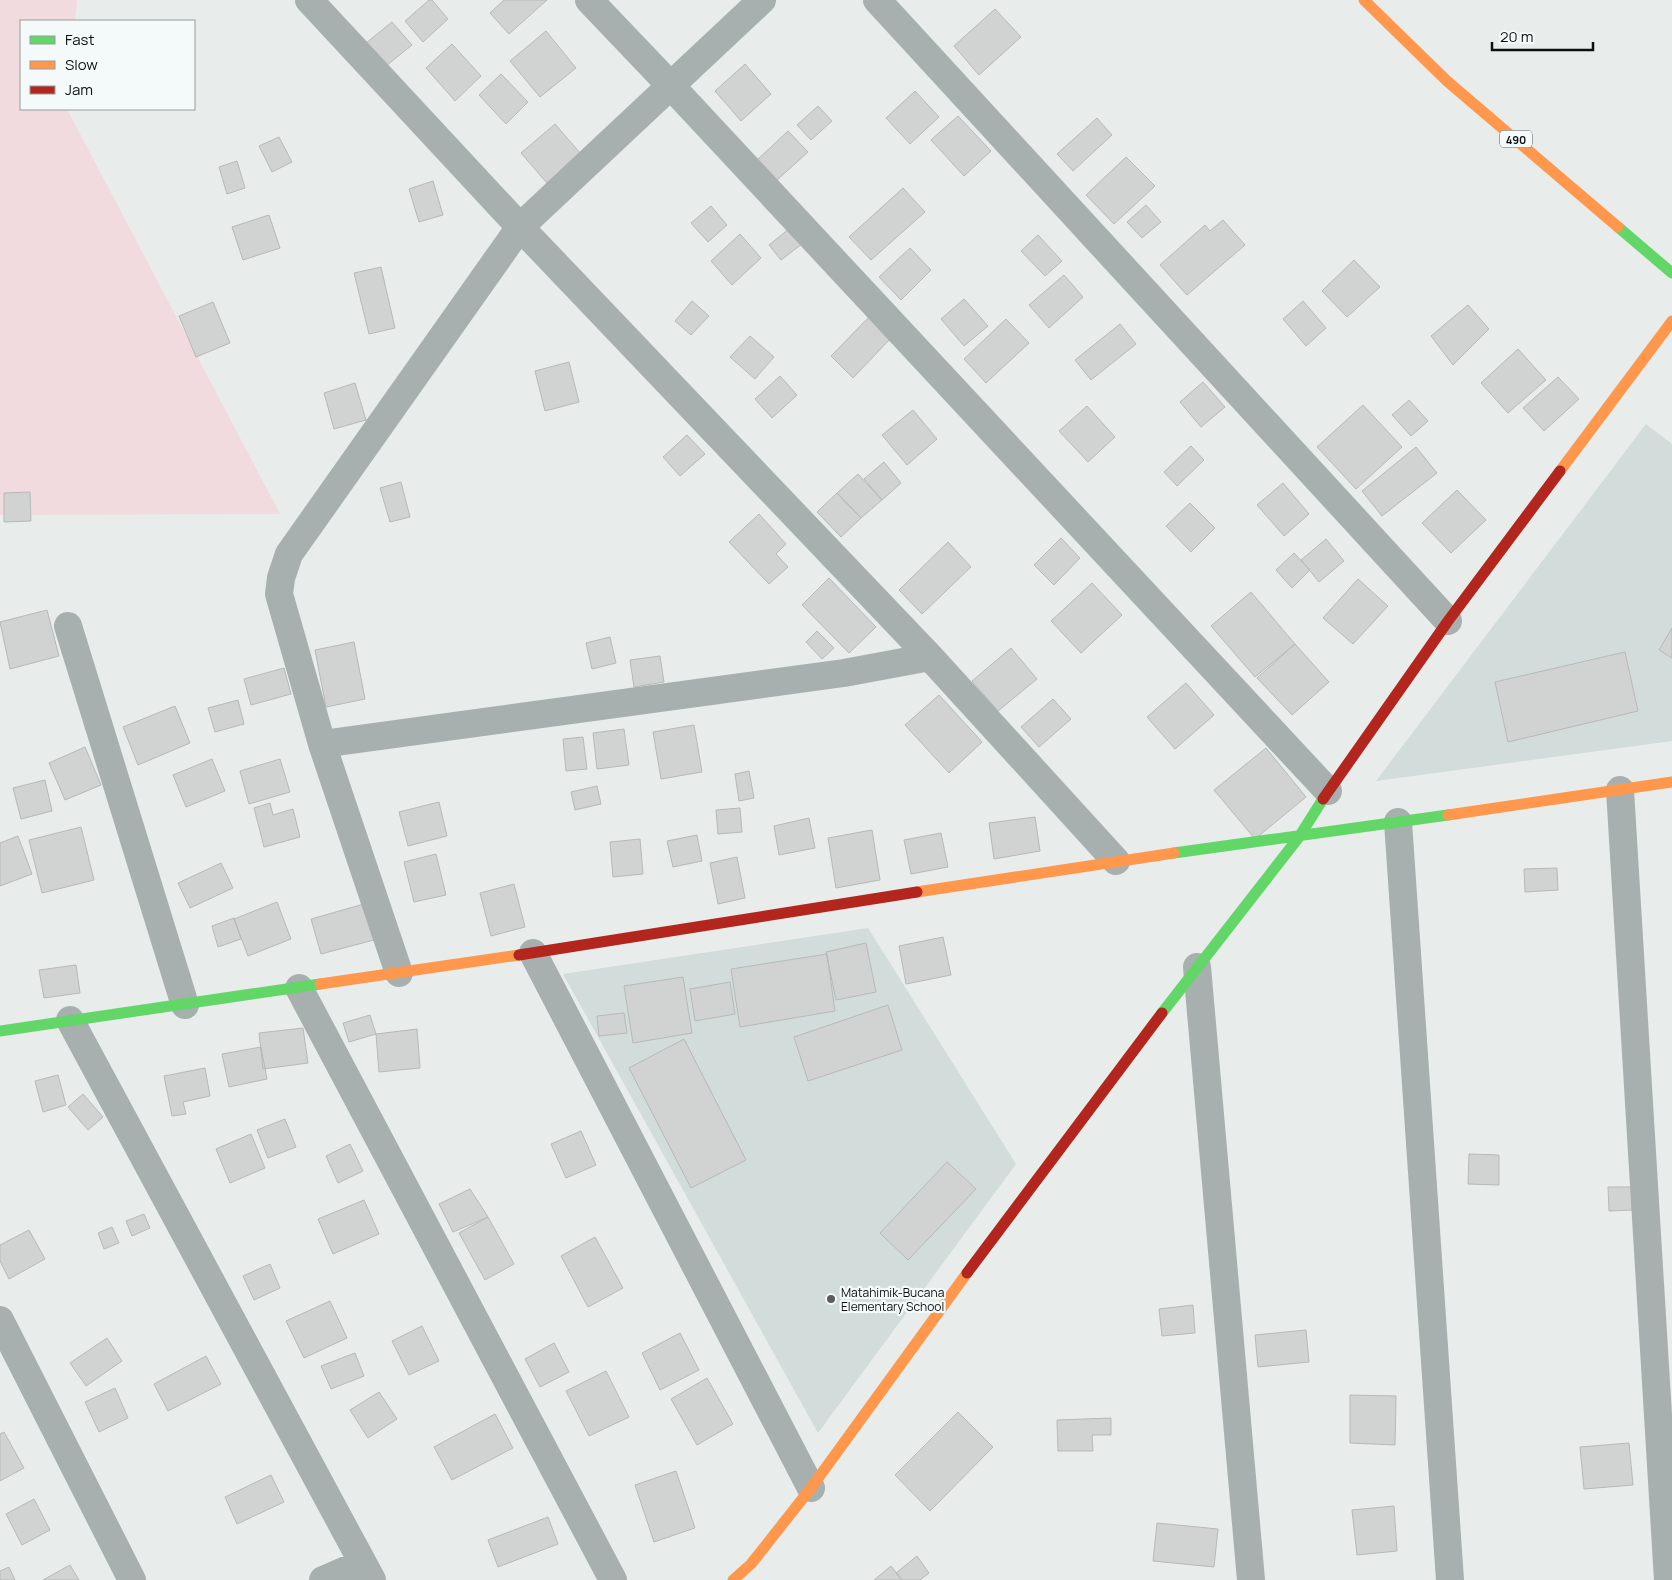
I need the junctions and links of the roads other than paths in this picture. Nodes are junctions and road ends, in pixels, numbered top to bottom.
1 (309, 0) edge
2 (589, 0) edge
3 (762, 0) edge
4 (877, 0) edge
5 (1364, 0) edge
6 (671, 86) junction
7 (520, 227) junction
8 (1672, 273) edge
9 (1672, 321) edge
10 (1448, 621) junction
11 (68, 626) dead end
12 (930, 657) junction
13 (322, 744) junction
14 (1672, 782) edge
15 (1620, 790) junction
16 (1328, 791) junction
17 (1398, 822) junction
18 (1299, 837) junction
19 (1116, 862) junction
20 (533, 953) junction
21 (1197, 967) junction
22 (399, 973) junction
23 (299, 988) junction
24 (185, 1005) junction
25 (70, 1020) junction
26 (0, 1031) edge
27 (0, 1320) edge
28 (810, 1488) junction
29 (367, 1571) edge
30 (132, 1580) edge
31 (323, 1580) edge
32 (613, 1580) edge
33 (734, 1580) edge
34 (1251, 1580) edge
35 (1450, 1580) edge
36 (1668, 1580) edge

1 - 7 street
2 - 6 street
3 - 6 street
4 - 10 street
5 - 8 street, 490
6 - 7 street
6 - 16 street
7 - 12 street
7 - 13 street
9 - 10 street
10 - 16 street
11 - 24 street
12 - 13 street
12 - 19 street
13 - 22 street
14 - 15 street
15 - 17 street
15 - 36 street
16 - 18 street
17 - 18 street
17 - 35 street
18 - 19 street
18 - 21 street
19 - 20 street
20 - 22 street
20 - 28 street
21 - 28 street
21 - 34 street
22 - 23 street
23 - 24 street
23 - 32 street
24 - 25 street
25 - 26 street
25 - 29 street
27 - 30 street
28 - 33 street
29 - 31 street

